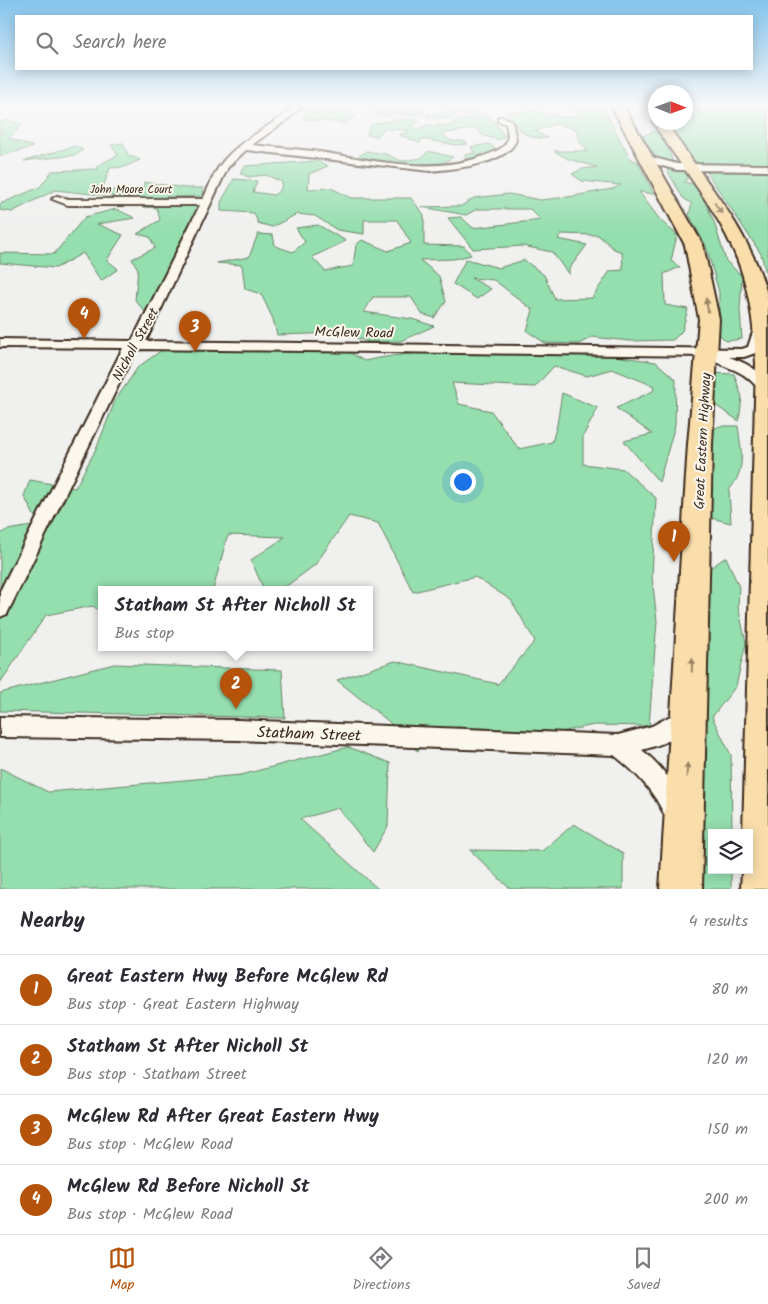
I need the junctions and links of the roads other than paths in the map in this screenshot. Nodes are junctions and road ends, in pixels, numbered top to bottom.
1 (508, 146) edge
2 (639, 146) edge
3 (672, 146) edge
4 (242, 147) joint
5 (646, 160) junction
6 (684, 167) junction
7 (768, 168) edge
8 (661, 184) junction
9 (57, 199) dead end
10 (205, 202) junction
11 (762, 318) junction
12 (0, 343) edge
13 (134, 345) junction
14 (707, 353) junction
15 (766, 389) junction
16 (0, 609) edge
17 (690, 714) junction
18 (0, 727) edge
19 (618, 745) junction
20 (684, 838) junction
21 (681, 889) edge
22 (762, 889) edge

1 - 4 street
2 - 5 highway, Great Eastern Highway
3 - 6 highway
4 - 10 street, Nicholl Street
5 - 6 street
5 - 8 highway, Great Eastern Highway
6 - 7 street
6 - 8 street
6 -> 11 highway
14 -> 8 highway, Great Eastern Highway
9 - 10 street, John Moore Court
10 - 13 street, Nicholl Street
11 - 14 street, McGlew Road
11 - 15 highway
12 - 13 street, McGlew Road
13 - 14 street, McGlew Road
13 - 16 street, Nicholl Street
14 - 15 street, McGlew Road
17 -> 14 highway, Great Eastern Highway
15 - 22 highway
17 - 19 street, Statham Street
20 -> 17 highway, Great Eastern Highway
18 - 19 street, Statham Street
19 - 20 street
20 - 21 highway, Great Eastern Highway

